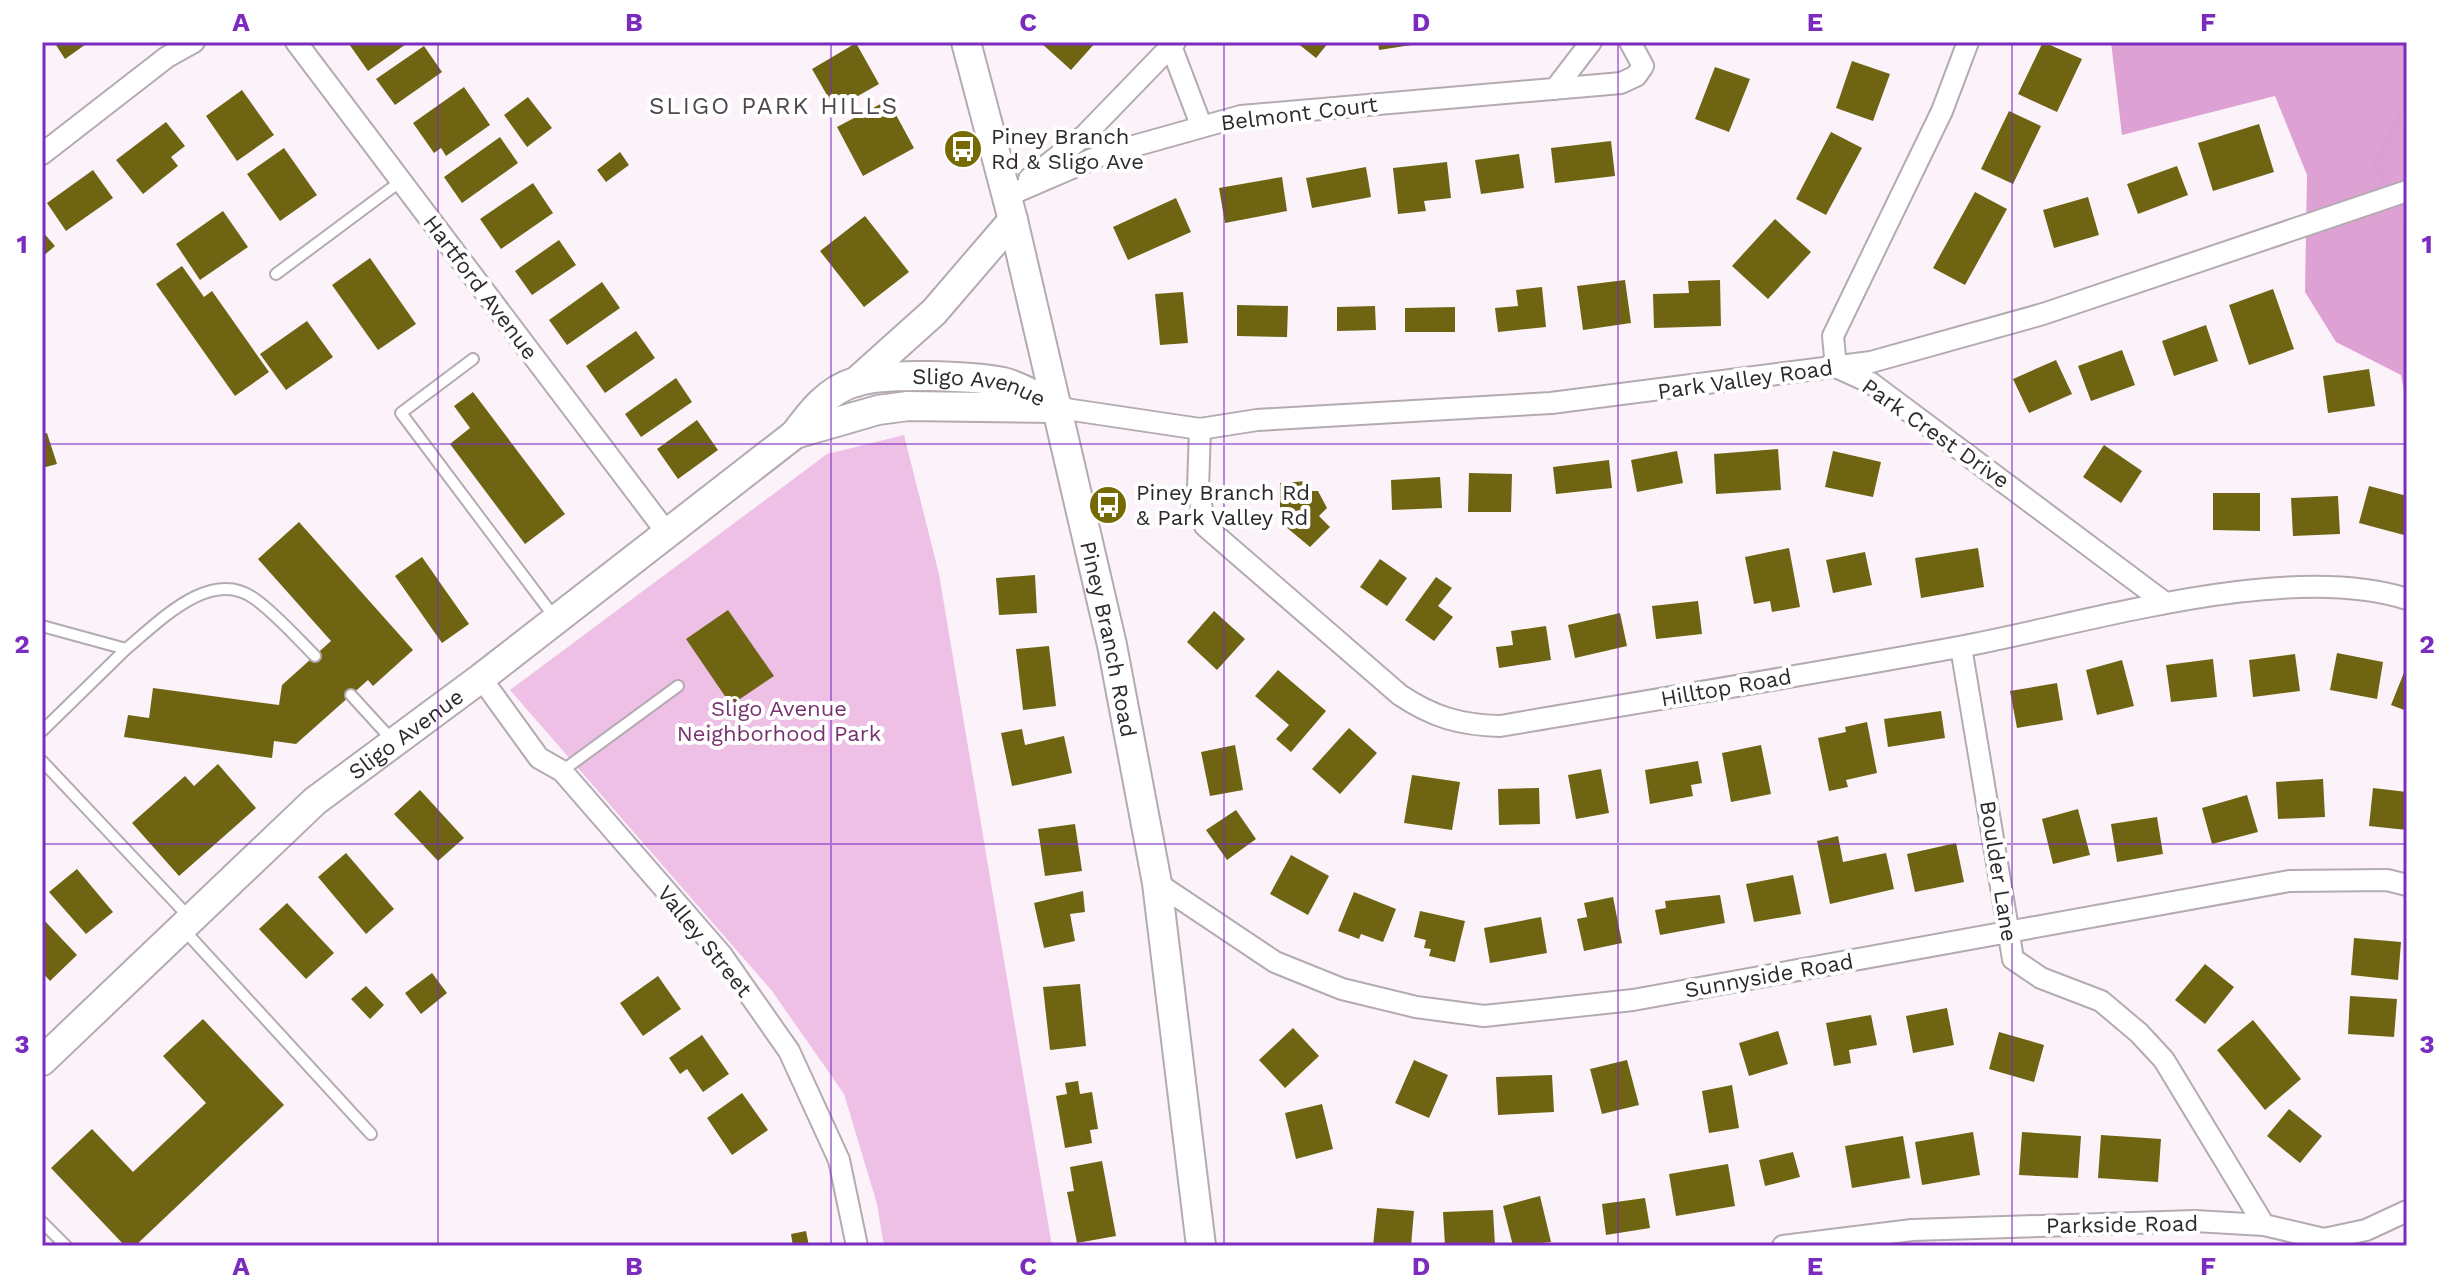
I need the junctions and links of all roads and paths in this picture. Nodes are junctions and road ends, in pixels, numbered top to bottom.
1 (194, 42) edge
2 (296, 42) edge
3 (966, 42) edge
4 (1591, 42) edge
5 (1630, 42) edge
6 (1968, 42) edge
7 (1173, 44) edge
8 (1555, 89) junction
9 (1201, 125) junction
10 (42, 154) edge
11 (401, 181) junction
12 (2407, 191) edge
13 (1010, 208) junction
14 (276, 274) dead end
15 (473, 359) dead end
16 (1836, 367) junction
17 (856, 382) junction
18 (1059, 408) junction
19 (1200, 429) junction
20 (795, 434) junction
21 (667, 533) junction
22 (2407, 599) edge
23 (2164, 602) junction
24 (557, 619) junction
25 (42, 626) edge
26 (1961, 647) junction
27 (126, 649) junction
28 (315, 656) dead end
29 (481, 678) junction
30 (678, 686) dead end
31 (351, 695) dead end
32 (42, 731) edge
33 (394, 742) junction
34 (42, 761) edge
35 (562, 771) junction
36 (1157, 883) junction
37 (2407, 885) edge
38 (187, 924) junction
39 (2007, 933) junction
40 (42, 1061) edge
41 (371, 1134) dead end
42 (2407, 1211) edge
43 (42, 1222) edge
44 (2264, 1225) junction
45 (66, 1246) edge
46 (857, 1246) edge
47 (1201, 1246) edge
48 (1783, 1246) edge

1 - 10 street
2 - 11 street, Hartford Avenue
3 - 13 street, Piney Branch Road
4 - 8 street
5 - 8 street, Belmont Court
6 - 16 street, Park Crest Drive
7 - 9 street
7 - 13 street
8 - 9 street, Belmont Court
9 - 13 street, Belmont Court
11 - 14 lane
11 - 21 street, Hartford Avenue
12 - 16 street, Park Valley Road
13 - 17 street
13 - 18 street, Piney Branch Road
15 - 24 lane
16 - 19 street, Park Valley Road
16 - 23 street, Park Crest Drive
17 - 18 street, Sligo Avenue
17 - 20 street, Sligo Avenue
18 - 19 street, Park Valley Road
18 - 20 street, Sligo Avenue
18 - 36 street, Piney Branch Road
19 - 26 street, Hilltop Road
20 - 21 street, Sligo Avenue
21 - 24 street, Sligo Avenue
22 - 23 street, Hilltop Road
23 - 26 street, Hilltop Road
24 - 29 street, Sligo Avenue
25 - 27 lane
26 - 39 street, Boulder Lane
27 - 28 lane
27 - 32 lane
29 - 33 street, Sligo Avenue
29 - 35 street, Valley Street
30 - 35 lane
31 - 33 lane
33 - 38 street, Sligo Avenue
34 - 38 lane
35 - 46 street, Valley Street
36 - 39 street, Sunnyside Road
36 - 47 street, Piney Branch Road
37 - 39 street, Sunnyside Road
38 - 40 street, Sligo Avenue
38 - 41 lane
39 - 44 street, Boulder Lane
42 - 44 street, Parkside Road
43 - 45 lane
44 - 48 street, Parkside Road

